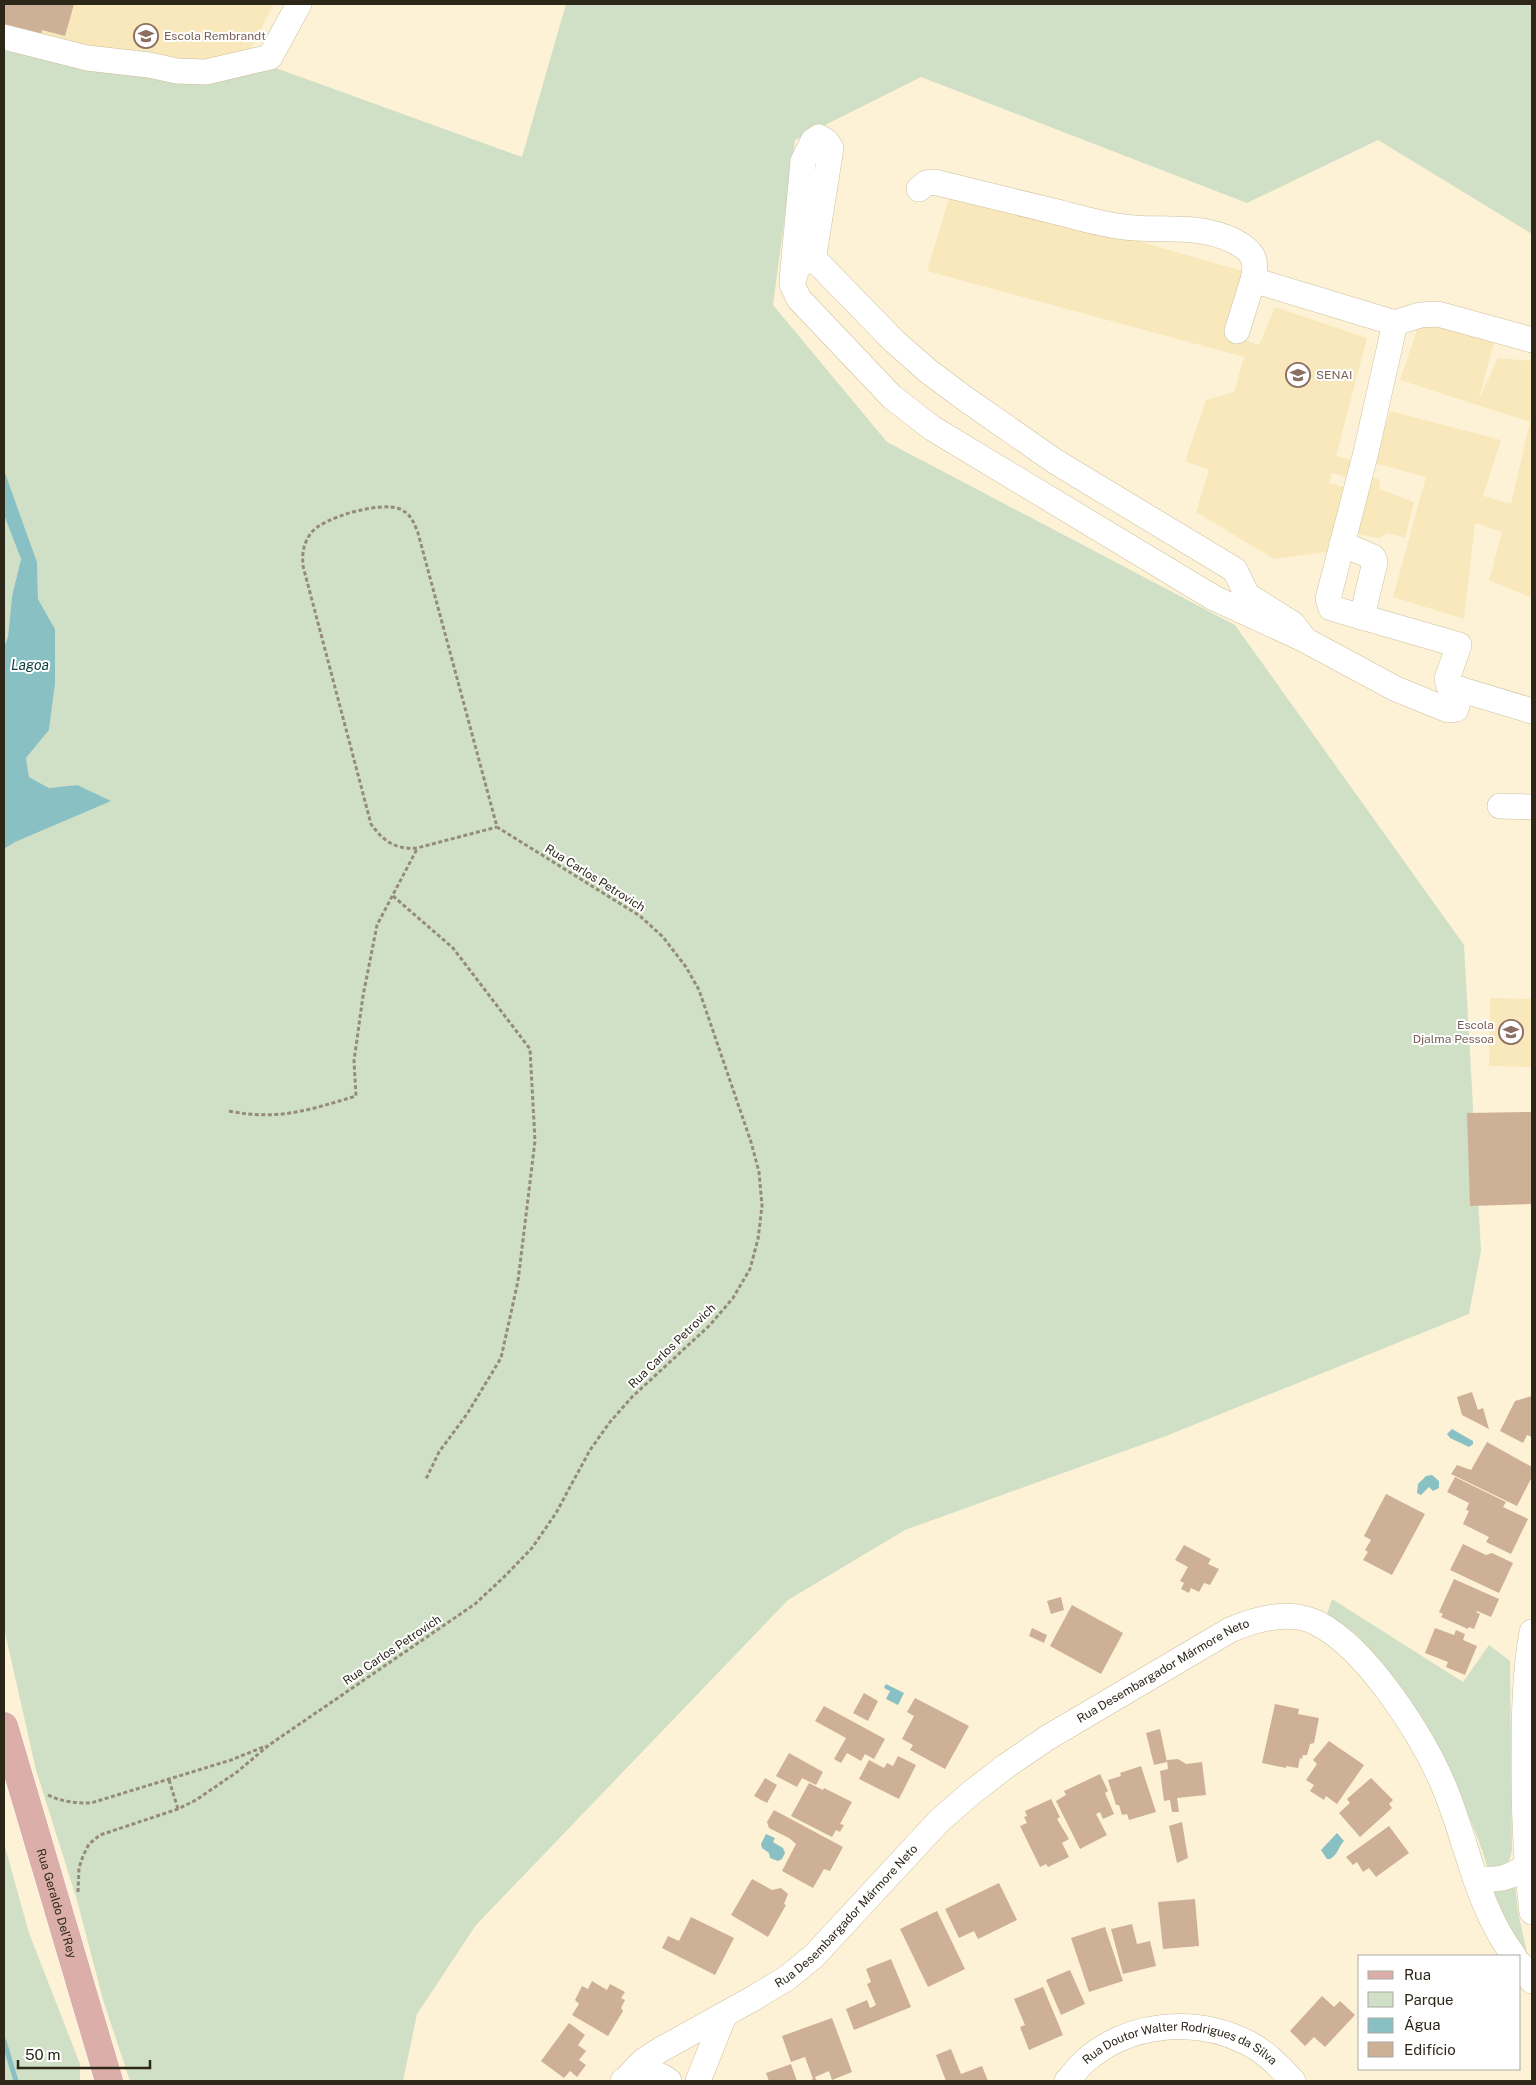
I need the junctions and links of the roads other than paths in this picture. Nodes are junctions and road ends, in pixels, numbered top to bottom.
1 (299, 4) edge
2 (4, 37) edge
3 (919, 189) dead end
4 (813, 261) junction
5 (1253, 280) junction
6 (792, 284) junction
7 (1395, 324) junction
8 (1237, 330) dead end
9 (1532, 340) edge
10 (1342, 544) junction
11 (1362, 617) junction
12 (1305, 640) junction
13 (1461, 690) junction
14 (1532, 711) edge
15 (1500, 806) dead end
16 (1532, 807) edge
17 (1532, 1632) edge
18 (4, 1726) edge
19 (1526, 1866) junction
20 (1475, 1878) junction
21 (1532, 1912) edge
22 (1513, 1955) edge
23 (1521, 1965) edge
24 (1532, 1981) edge
25 (724, 2016) junction
26 (109, 2081) edge
27 (624, 2081) edge
28 (670, 2081) edge
29 (698, 2081) edge
30 (1067, 2081) edge
31 (1293, 2081) edge

1 - 2 street
3 - 5 street
4 - 6 street
4 - 6 street
4 - 12 street
5 - 7 street
5 - 8 street
6 - 12 street
7 - 9 street
7 - 10 street
10 - 11 street
10 - 11 street
11 - 13 street
12 - 13 street
13 - 14 street
15 - 16 street
17 - 19 street
18 - 26 main road, Rua Geraldo Del'Rey
19 - 20 street
19 - 21 street
20 - 22 street, Rua Desembargador Mármore Neto
20 - 25 street, Rua Desembargador Mármore Neto
23 - 24 street
25 - 27 street, Rua Desembargador Mármore Neto
25 - 29 street
27 - 28 street, Rua Desembargador Mármore Neto
30 - 31 street, Rua Doutor Walter Rodrigues da Silva

